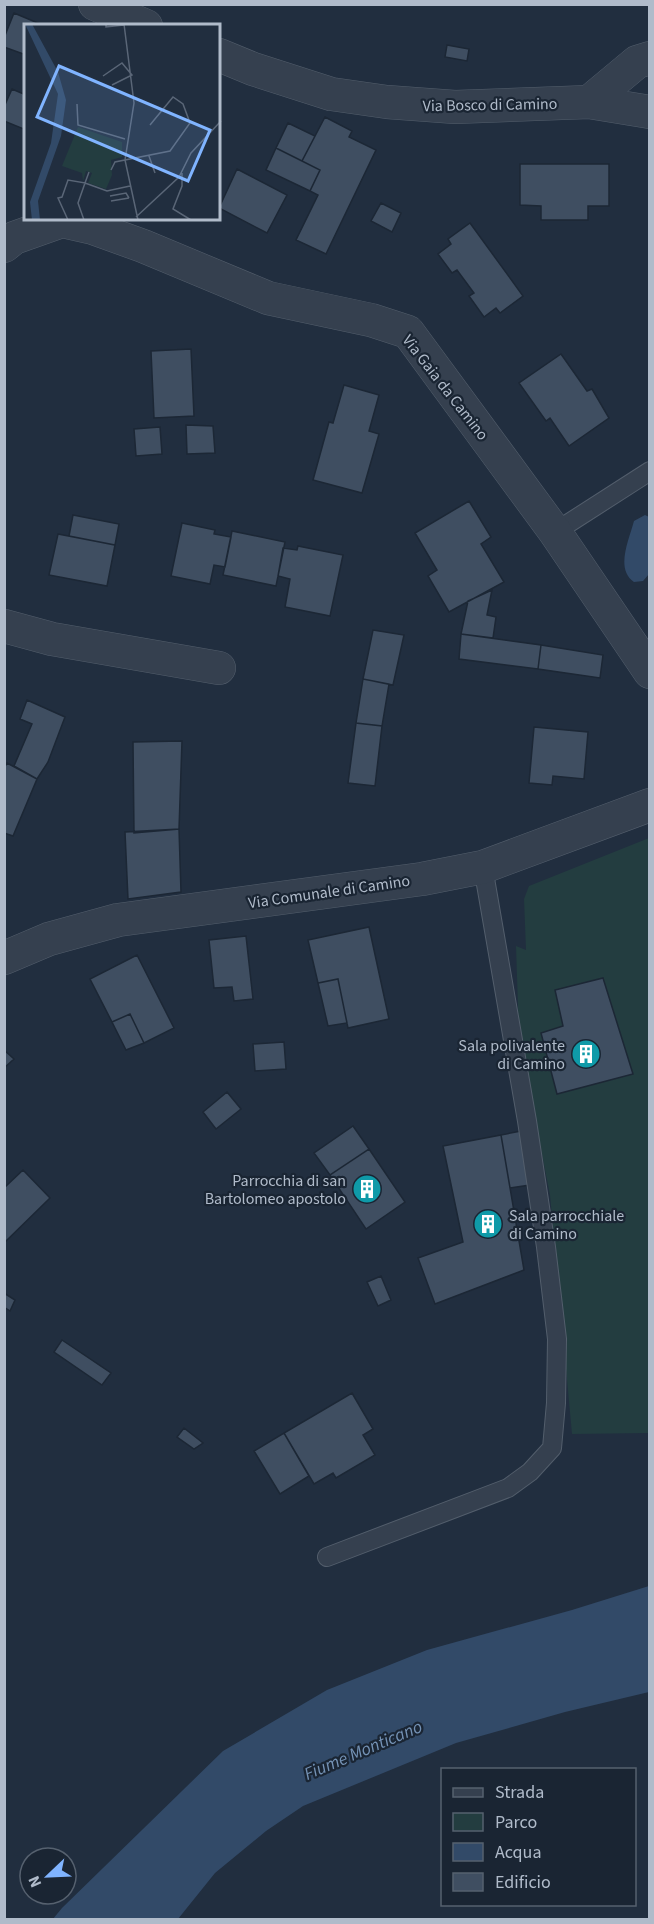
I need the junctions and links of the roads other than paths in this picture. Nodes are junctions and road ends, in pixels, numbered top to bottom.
1 (95, 4) edge
2 (141, 24) edge
3 (220, 55) edge
4 (650, 58) edge
5 (589, 102) junction
6 (650, 112) edge
7 (4, 246) edge
8 (650, 471) edge
9 (555, 532) junction
10 (4, 626) edge
11 (219, 668) dead end
12 (650, 672) edge
13 (650, 805) edge
14 (483, 867) junction
15 (4, 958) edge
16 (327, 1557) dead end

1 - 2 street
3 - 5 street, Via Bosco di Camino
4 - 5 street
5 - 6 street, Via Bosco di Camino
7 - 9 street, Via Gaia da Camino
8 - 9 lane
9 - 12 street, Via Gaia da Camino
10 - 11 street
13 - 14 street, Via Comunale di Camino
14 - 15 street, Via Comunale di Camino
14 - 16 lane

